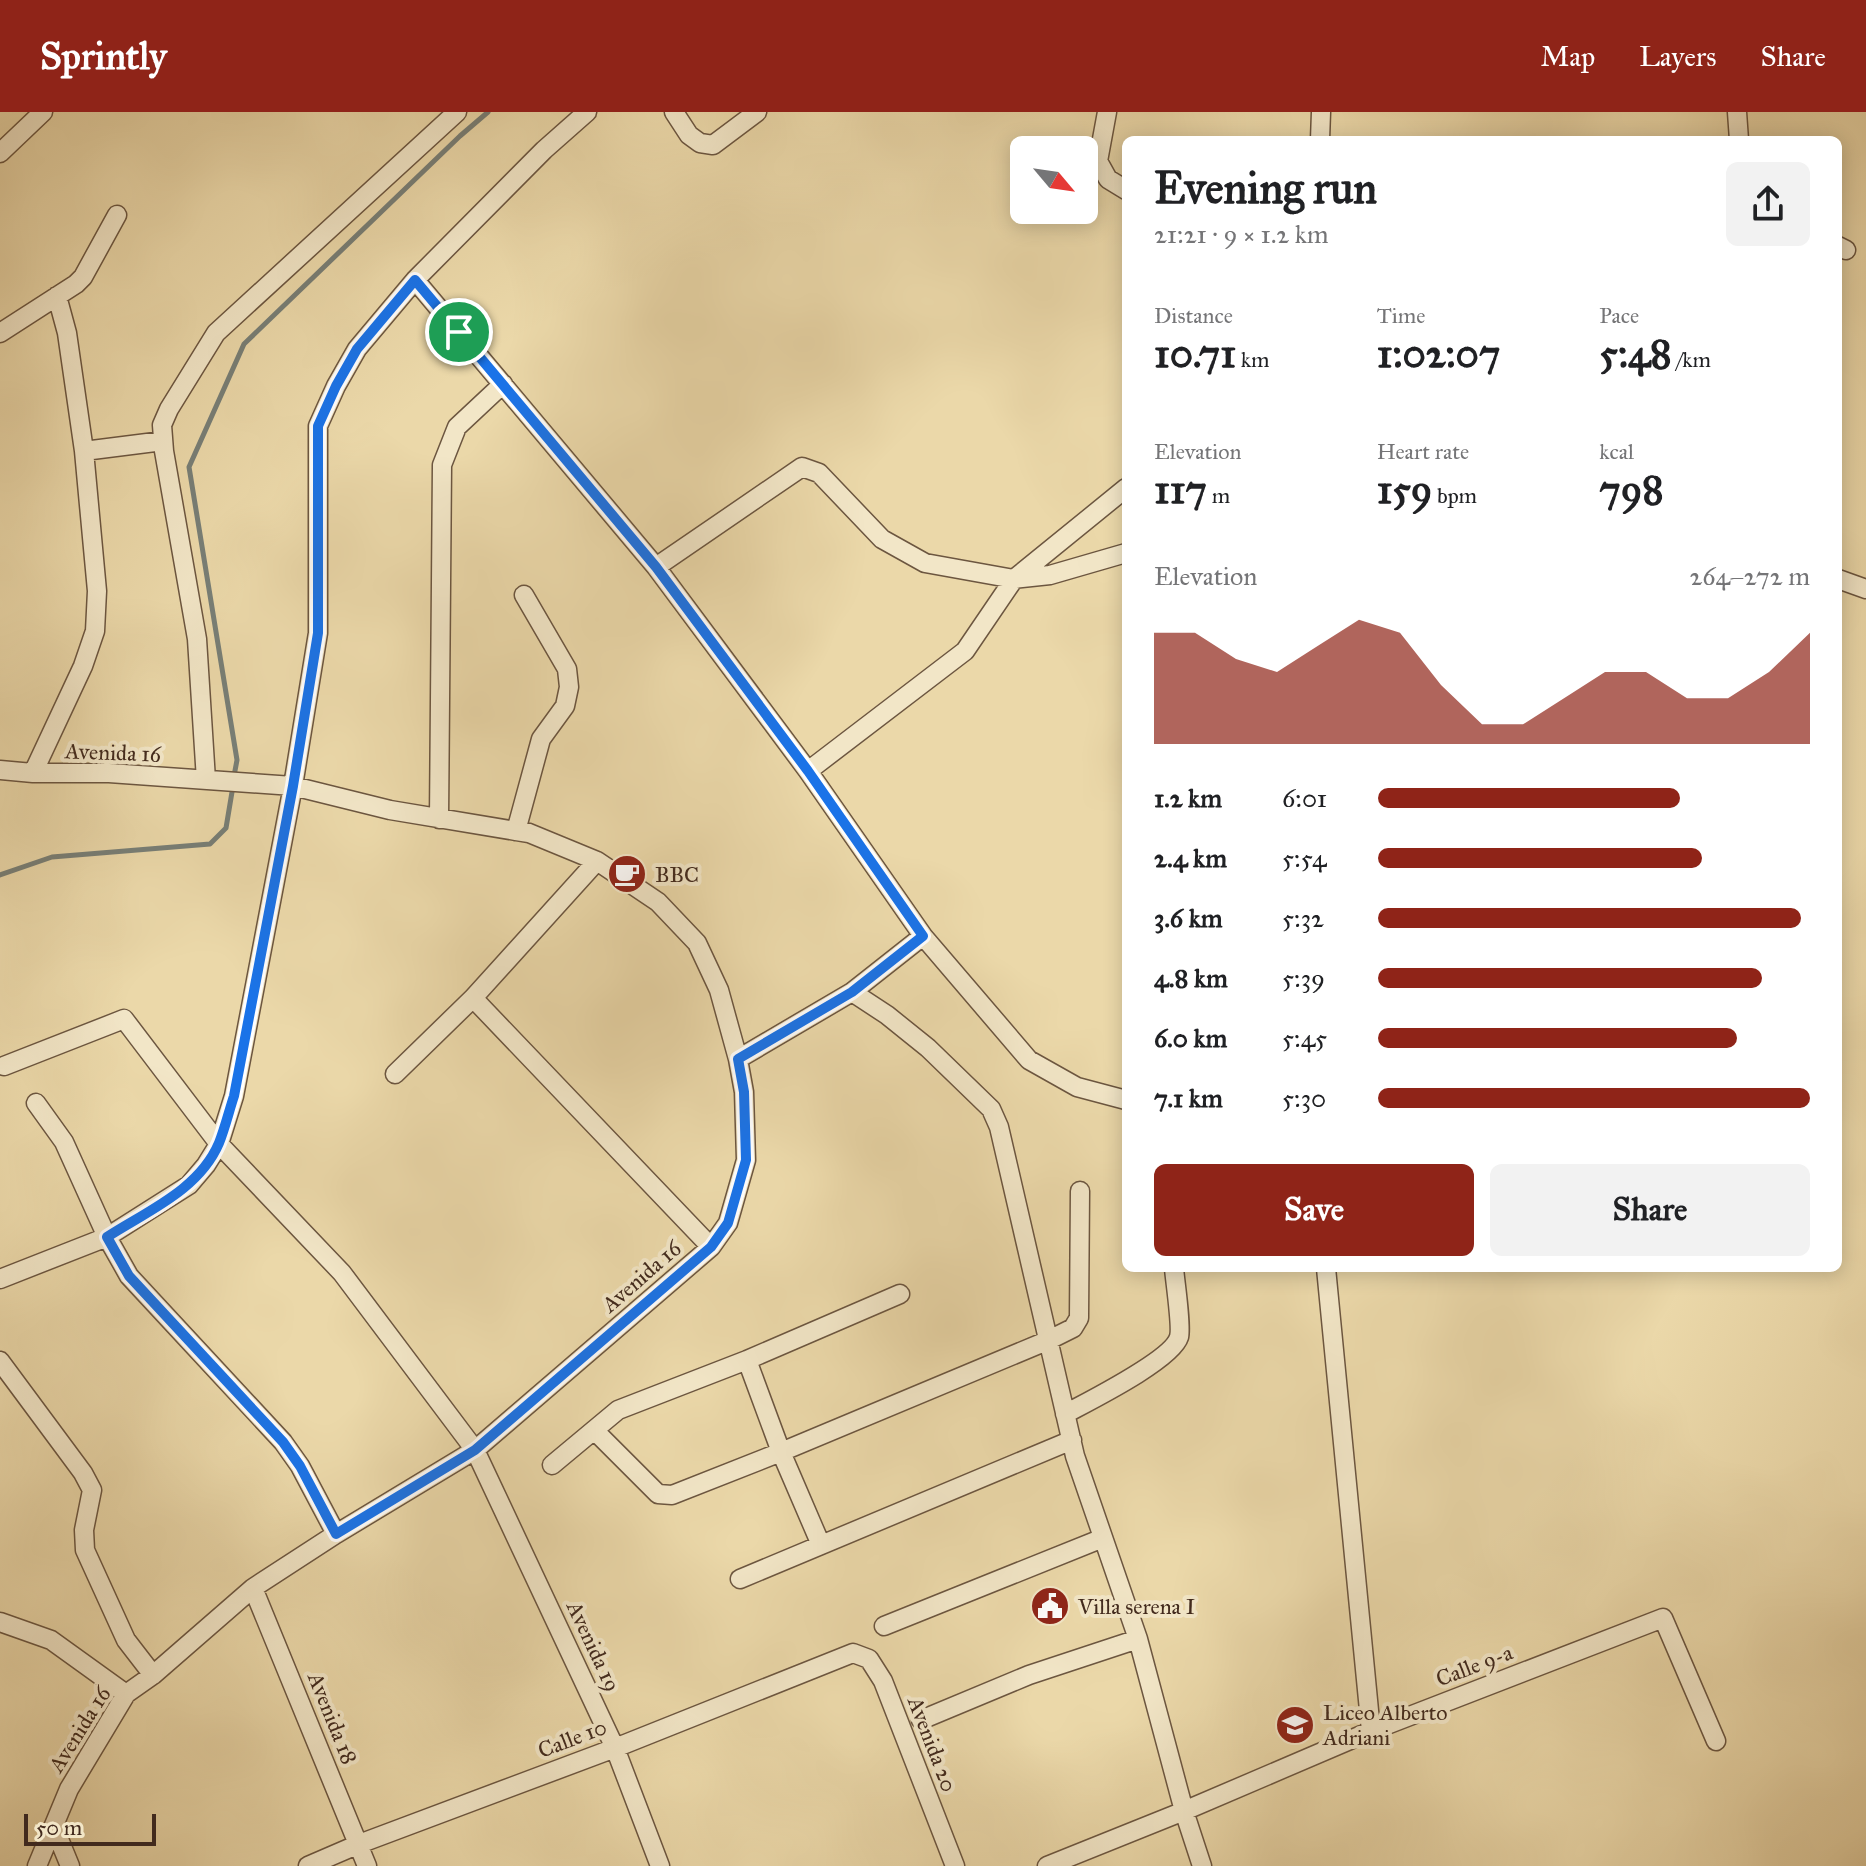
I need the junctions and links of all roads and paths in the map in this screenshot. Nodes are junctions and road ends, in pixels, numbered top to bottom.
1 (43, 112) edge
2 (457, 112) edge
3 (587, 112) edge
4 (674, 112) edge
5 (757, 112) edge
6 (1107, 112) edge
7 (1321, 112) edge
8 (1740, 112) edge
9 (1320, 136) edge
10 (1739, 136) edge
11 (0, 153) edge
12 (1122, 188) edge
13 (117, 215) dead end
14 (415, 280) junction
15 (57, 296) junction
16 (0, 333) edge
17 (503, 384) junction
18 (163, 441) junction
19 (84, 451) junction
20 (1122, 491) edge
21 (1122, 554) edge
22 (656, 567) junction
23 (1014, 579) junction
24 (1842, 580) edge
25 (1866, 589) edge
26 (524, 595) dead end
27 (0, 770) edge
28 (808, 771) junction
29 (33, 773) junction
30 (216, 781) junction
31 (293, 786) junction
32 (439, 819) junction
33 (516, 831) junction
34 (597, 861) junction
35 (923, 936) junction
36 (852, 992) junction
37 (473, 998) junction
38 (738, 1059) junction
39 (4, 1066) dead end
40 (395, 1074) dead end
41 (1122, 1099) edge
42 (36, 1103) dead end
43 (219, 1144) junction
44 (1080, 1191) dead end
45 (107, 1237) junction
46 (711, 1247) junction
47 (1174, 1272) edge
48 (1326, 1272) edge
49 (0, 1279) edge
50 (900, 1294) dead end
51 (1049, 1340) junction
52 (747, 1360) junction
53 (0, 1361) edge
54 (1065, 1414) junction
55 (594, 1430) junction
56 (1072, 1440) junction
57 (475, 1450) junction
58 (781, 1452) junction
59 (552, 1465) dead end
60 (336, 1534) junction
61 (1103, 1538) junction
62 (821, 1545) junction
63 (740, 1579) dead end
64 (253, 1588) junction
65 (0, 1622) edge
66 (884, 1626) dead end
67 (1138, 1639) junction
68 (853, 1653) joint
69 (153, 1675) junction
70 (126, 1694) junction
71 (921, 1720) dead end
72 (1371, 1731) junction
73 (1716, 1741) dead end
74 (615, 1748) junction
75 (1184, 1811) junction
76 (54, 1827) junction
77 (359, 1844) junction
78 (37, 1866) edge
79 (70, 1866) edge
80 (308, 1866) edge
81 (367, 1866) edge
82 (660, 1866) edge
83 (955, 1866) edge
84 (1047, 1866) edge
85 (1202, 1866) edge

1 - 11 street
2 - 18 street
3 - 14 street
4 - 5 street
6 - 12 street
7 - 9 street
8 - 10 street
13 - 15 street
14 - 17 street
14 - 31 street
15 - 16 street
15 - 19 street
17 - 22 street
17 - 32 street
18 - 19 street
18 - 30 street
19 - 29 street
20 - 23 street
21 - 23 street
22 - 23 street
22 - 28 street
23 - 28 street
24 - 25 street
26 - 33 street
27 - 29 street, Avenida 16
28 - 35 street
29 - 30 street, Avenida 16
30 - 31 street, Avenida 16
31 - 32 street, Avenida 16
31 - 43 street
32 - 33 street, Avenida 16
33 - 34 street, Avenida 16
34 - 37 street
34 - 38 street, Avenida 16
35 - 36 street
35 - 41 street
36 - 38 street
36 - 51 street
37 - 40 street
37 - 46 street
38 - 46 street, Avenida 16
39 - 43 street, Avenida 19
42 - 45 street
43 - 45 street
43 - 57 street, Avenida 19
44 - 51 street
45 - 49 street
45 - 60 street
46 - 57 street, Avenida 16
47 - 54 street
48 - 72 street
50 - 52 street
51 - 54 street
51 - 58 street
52 - 55 street
52 - 58 street
53 - 69 street
54 - 56 street
55 - 58 street
55 - 59 street
56 - 61 street
56 - 62 street
57 - 60 street, Avenida 16
57 - 74 street, Avenida 19
58 - 62 street
60 - 64 street, Avenida 16
61 - 66 street
61 - 67 street
62 - 63 street
64 - 69 street, Avenida 16
64 - 77 street, Avenida 18
65 - 70 street
67 - 71 street
67 - 75 street
68 - 74 street, Calle 10
68 - 83 street, Avenida 20
69 - 70 street, Avenida 16
70 - 76 street, Avenida 16
72 - 73 street, Calle 9-a
72 - 75 street, Calle 9-a
74 - 77 street, Calle 10
74 - 82 street, Avenida 19
75 - 84 street, Calle 9-a
75 - 85 street
76 - 78 street, Avenida 16
76 - 79 street
77 - 80 street, Calle 10
77 - 81 street, Avenida 18

